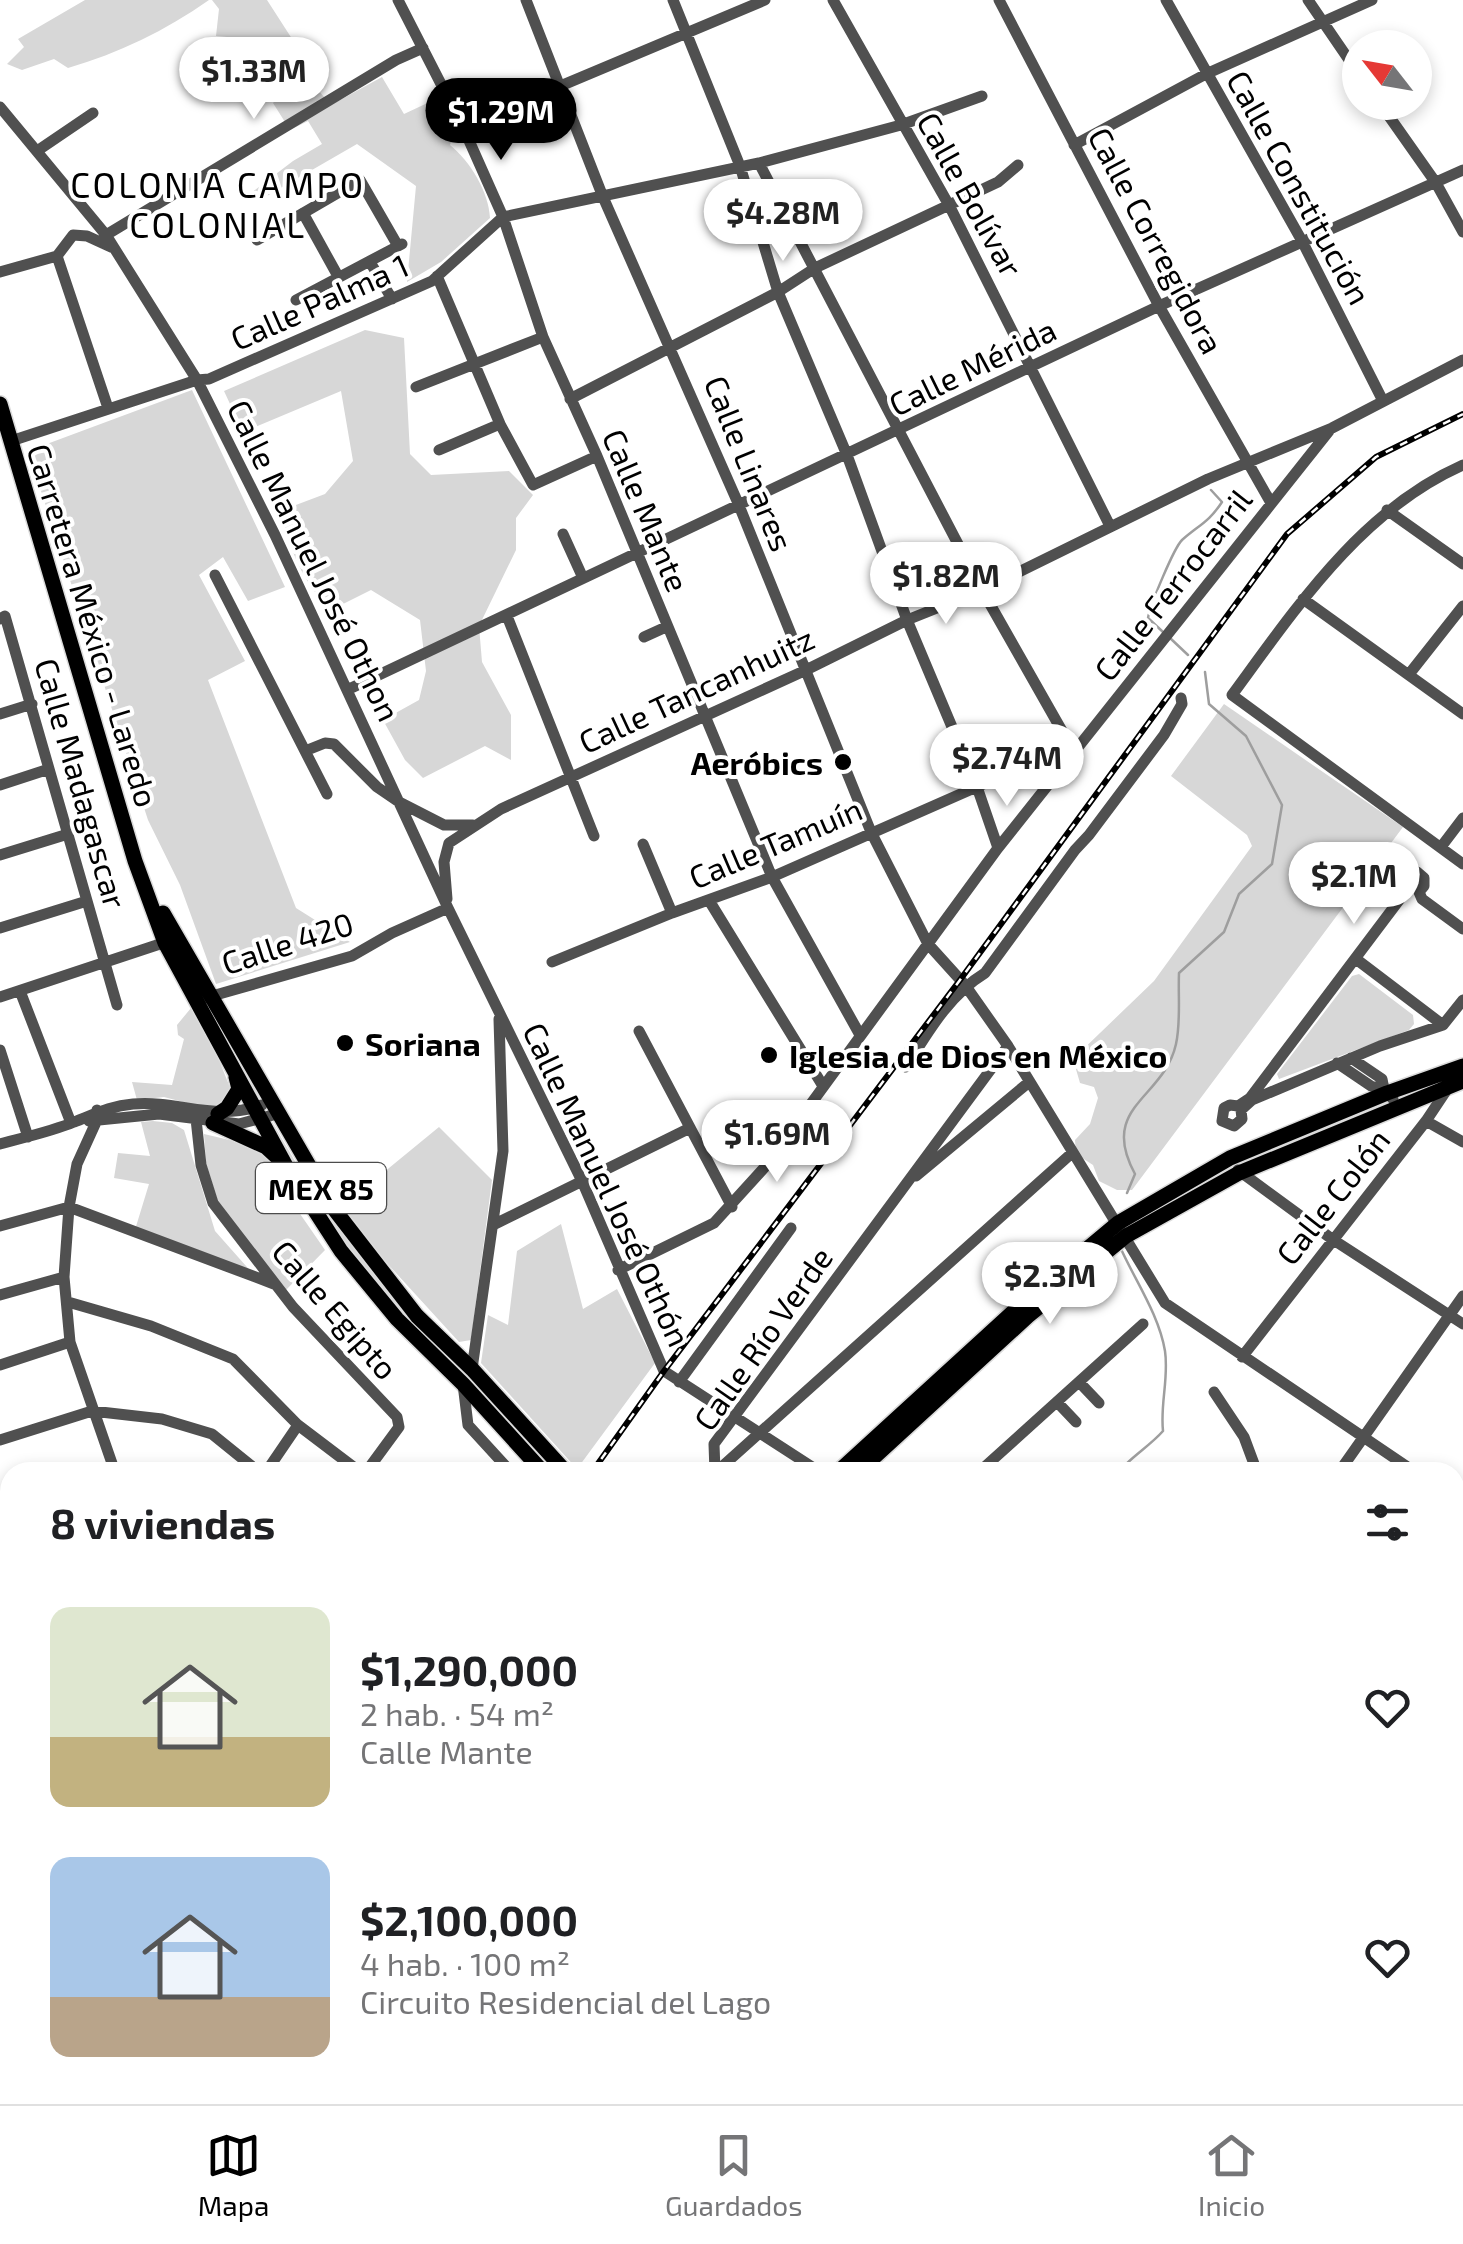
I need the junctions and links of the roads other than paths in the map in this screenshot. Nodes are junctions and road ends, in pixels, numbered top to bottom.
1 (398, 0) edge
2 (526, 0) edge
3 (673, 0) edge
4 (765, 0) edge
5 (833, 0) edge
6 (999, 0) edge
7 (1166, 0) edge
8 (1308, 0) edge
9 (1372, 0) edge
10 (1322, 24) junction
11 (686, 32) junction
12 (422, 48) junction
13 (1342, 51) edge
14 (1206, 74) junction
15 (563, 87) junction
16 (982, 96) dead end
17 (0, 108) edge
18 (93, 112) dead end
19 (1392, 120) edge
20 (901, 124) junction
21 (462, 126) junction
22 (1074, 145) junction
23 (36, 151) junction
24 (759, 163) junction
25 (1018, 165) dead end
26 (740, 166) junction
27 (1463, 170) edge
28 (1436, 183) junction
29 (603, 197) junction
30 (950, 207) junction
31 (83, 208) junction
32 (303, 213) junction
33 (502, 217) junction
34 (1463, 232) edge
35 (73, 235) junction
36 (106, 235) junction
37 (257, 240) dead end
38 (1302, 241) junction
39 (114, 249) junction
40 (57, 256) junction
41 (370, 262) junction
42 (815, 268) junction
43 (0, 272) edge
44 (438, 276) junction
45 (338, 278) junction
46 (778, 292) junction
47 (392, 299) junction
48 (296, 300) dead end
49 (1159, 306) junction
50 (543, 337) junction
51 (672, 346) junction
52 (1463, 360) edge
53 (474, 362) junction
54 (1033, 367) junction
55 (197, 380) junction
56 (416, 386) dead end
57 (570, 399) junction
58 (1383, 401) junction
59 (0, 404) edge
60 (108, 408) junction
61 (500, 424) junction
62 (1332, 428) junction
63 (898, 432) junction
64 (10, 441) junction
65 (439, 450) dead end
66 (847, 455) junction
67 (597, 456) junction
68 (1248, 462) junction
69 (1463, 465) edge
70 (738, 503) junction
71 (1271, 503) junction
72 (1387, 510) junction
73 (1110, 526) junction
74 (563, 534) dead end
75 (636, 553) junction
76 (1463, 564) edge
77 (216, 576) dead end
78 (583, 578) junction
79 (982, 590) junction
80 (1303, 598) junction
81 (1463, 606) edge
82 (507, 616) junction
83 (2, 618) edge
84 (907, 620) junction
85 (666, 626) junction
86 (644, 637) dead end
87 (804, 671) junction
88 (1410, 674) junction
89 (347, 690) junction
90 (1181, 698) dead end
91 (32, 704) junction
92 (0, 714) edge
93 (1463, 714) edge
94 (704, 717) junction
95 (305, 751) junction
96 (1074, 752) junction
97 (49, 769) junction
98 (569, 777) junction
99 (0, 784) edge
100 (976, 784) junction
101 (327, 794) dead end
102 (399, 802) junction
103 (1463, 818) edge
104 (473, 825) junction
105 (871, 832) junction
106 (68, 834) junction
107 (594, 836) dead end
108 (643, 844) dead end
109 (1441, 847) junction
110 (998, 848) junction
111 (0, 855) edge
112 (1463, 864) edge
113 (772, 878) junction
114 (87, 901) junction
115 (710, 902) junction
116 (448, 908) junction
117 (672, 913) junction
118 (0, 928) edge
119 (1463, 929) edge
120 (171, 941) junction
121 (928, 944) junction
122 (1356, 960) junction
123 (552, 962) dead end
124 (105, 964) junction
125 (964, 986) junction
126 (20, 991) junction
127 (0, 997) edge
128 (203, 998) junction
129 (1463, 1000) edge
130 (118, 1005) dead end
131 (499, 1015) junction
132 (1443, 1025) junction
133 (639, 1031) dead end
134 (860, 1035) junction
135 (1008, 1046) junction
136 (1, 1054) edge
137 (1351, 1058) junction
138 (1338, 1063) junction
139 (906, 1067) dead end
140 (1463, 1067) edge
141 (235, 1073) junction
142 (1028, 1083) junction
143 (1456, 1084) edge
144 (823, 1086) junction
145 (1390, 1096) junction
146 (274, 1107) junction
147 (258, 1114) junction
148 (97, 1115) junction
149 (216, 1118) junction
150 (196, 1119) junction
151 (1426, 1120) junction
152 (73, 1122) junction
153 (690, 1128) junction
154 (28, 1136) junction
155 (1463, 1142) edge
156 (0, 1144) edge
157 (1072, 1153) junction
158 (1230, 1158) junction
159 (286, 1166) junction
160 (1240, 1173) junction
161 (582, 1181) junction
162 (902, 1188) junction
163 (732, 1206) junction
164 (70, 1207) junction
165 (495, 1224) junction
166 (0, 1226) edge
167 (791, 1228) dead end
168 (1122, 1230) junction
169 (1332, 1238) junction
170 (618, 1270) junction
171 (64, 1277) junction
172 (276, 1285) junction
173 (0, 1295) edge
174 (1463, 1296) edge
175 (68, 1302) junction
176 (1449, 1315) junction
177 (1143, 1324) dead end
178 (1463, 1324) edge
179 (70, 1342) junction
180 (1242, 1356) junction
181 (0, 1366) edge
182 (472, 1369) junction
183 (678, 1382) junction
184 (1079, 1382) junction
185 (464, 1384) junction
186 (946, 1385) junction
187 (1214, 1392) dead end
188 (1057, 1402) junction
189 (1099, 1403) dead end
190 (92, 1411) junction
191 (735, 1416) junction
192 (1076, 1422) dead end
193 (298, 1425) junction
194 (761, 1431) junction
195 (1363, 1438) junction
196 (0, 1440) edge
197 (111, 1462) edge
198 (247, 1462) edge
199 (273, 1462) edge
200 (349, 1462) edge
201 (371, 1462) edge
202 (502, 1462) edge
203 (534, 1462) edge
204 (557, 1462) edge
205 (715, 1462) edge
206 (726, 1462) edge
207 (806, 1462) edge
208 (850, 1462) edge
209 (868, 1462) edge
210 (990, 1462) edge
211 (1253, 1462) edge
212 (1347, 1462) edge
213 (1400, 1462) edge

1 - 12 street, Calle Mante
2 - 15 street, Calle Linares
3 - 11 street
4 - 11 street
5 - 20 street, Calle Bolívar
6 - 22 street, Calle Corregidora
7 - 14 street, Calle Constitución
8 - 10 street
9 - 10 street
10 - 13 street
10 - 14 street
11 - 15 street
11 - 26 street
12 - 21 street, Calle Mante
12 - 36 street
14 - 22 street
14 - 38 street, Calle Constitución
15 - 21 street
15 - 29 street, Calle Linares
16 - 20 street
17 - 23 street, Calle Manuel José Othon
18 - 23 street
19 - 28 street
20 - 24 street
20 - 30 street, Calle Bolívar
21 - 33 street, Calle Mante
22 - 49 street, Calle Corregidora
23 - 31 street, Calle Manuel José Othon
24 - 26 street
24 - 42 street
25 - 30 street
26 - 29 street
26 - 46 street
27 - 28 street, Calle Mérida
28 - 34 street
28 - 38 street, Calle Mérida
29 - 33 street
29 - 51 street, Calle Linares
30 - 42 street
30 - 54 street, Calle Bolívar
31 - 35 street
31 - 36 street, Calle Manuel José Othon
32 - 37 street
32 - 41 street
32 - 45 street
33 - 44 street, Calle Palma 1
33 - 50 street, Calle Mante
35 - 39 street
35 - 40 street
36 - 39 street, Calle Manuel José Othon
38 - 49 street, Calle Mérida
38 - 58 street, Calle Constitución
39 - 55 street, Calle Manuel José Othon
40 - 43 street
40 - 60 street
41 - 45 street
41 - 47 street
42 - 46 street
42 - 63 street
44 - 47 street, Calle Palma 1
44 - 53 street
45 - 48 street
46 - 51 street
46 - 66 street
47 - 55 street, Calle Palma 1
49 - 54 street, Calle Mérida
49 - 68 street, Calle Corregidora
50 - 53 street
50 - 57 street, Calle Mante
51 - 57 street
51 - 70 street, Calle Linares
52 - 58 street, Calle Tancanhuitz
53 - 56 street
53 - 61 street
54 - 63 street, Calle Mérida
54 - 73 street, Calle Bolívar
55 - 60 street, Calle Palma 1
55 - 89 street, Calle Manuel José Othon
57 - 67 street, Calle Mante
58 - 62 street, Calle Tancanhuitz
59 - 64 main road, Carretera México - Laredo / MEX 85
60 - 64 street, Calle Palma 1
61 - 65 street
61 - 67 street
62 - 68 street, Calle Tancanhuitz
62 - 71 street, Calle Ferrocarril
63 - 66 street, Calle Mérida
63 - 79 street
64 - 120 main road, Carretera México - Laredo / MEX 85
66 - 70 street, Calle Mérida
66 - 84 street
67 - 75 street, Calle Mante
68 - 71 street, Calle Corregidora
68 - 73 street, Calle Tancanhuitz
69 - 72 street
70 - 75 street, Calle Mérida
70 - 87 street, Calle Linares
71 - 96 street, Calle Ferrocarril
72 - 76 street
72 - 80 street
73 - 79 street, Calle Tancanhuitz
74 - 78 street
75 - 78 street, Calle Mérida
75 - 85 street, Calle Mante
77 - 95 street
78 - 82 street, Calle Mérida
79 - 84 street, Calle Tancanhuitz
79 - 96 street
80 - 88 street
80 - 109 street
81 - 88 street
82 - 89 street, Calle Mérida
82 - 98 street
83 - 91 street, Calle Madagascar
84 - 87 street, Calle Tancanhuitz
84 - 100 street
85 - 86 street
85 - 94 street, Calle Mante
87 - 94 street, Calle Tancanhuitz
87 - 105 street, Calle Linares
88 - 93 street
89 - 102 street, Calle Manuel José Othon
90 - 125 street
91 - 92 street
91 - 97 street, Calle Madagascar
94 - 98 street, Calle Tancanhuitz
94 - 113 street, Calle Mante
95 - 101 street
95 - 102 street
96 - 100 street, Calle Tamuín
96 - 110 street, Calle Ferrocarril
97 - 99 street
97 - 106 street, Calle Madagascar
98 - 104 street, Calle Tancanhuitz
98 - 107 street
100 - 105 street, Calle Tamuín
100 - 110 street
102 - 104 street
102 - 116 street, Calle Manuel José Othon
103 - 109 street
104 - 116 street, Calle Tancanhuitz
105 - 113 street, Calle Tamuín
105 - 121 street, Calle Linares
106 - 111 street
106 - 114 street, Calle Madagascar
108 - 117 street
109 - 112 street
110 - 121 street, Calle Ferrocarril
113 - 115 street, Calle Tamuín
113 - 134 street, Calle Mante
114 - 118 street
114 - 124 street, Calle Madagascar
115 - 117 street, Calle Tamuín
115 - 144 street
116 - 128 street, Calle 420
116 - 131 street, Calle Manuel José Othon
117 - 123 street, Calle Tamuín
119 - 122 street
120 - 124 street
120 - 128 main road, MEX 85
121 - 125 street, Calle Linares
121 - 134 street, Calle Ferrocarril
122 - 132 street
122 - 138 street
124 - 126 street
124 - 130 street, Calle Madagascar
125 - 135 street, Calle Linares
125 - 139 street
126 - 127 street
126 - 152 street
128 - 141 main road, MEX 85
128 - 146 main road, MEX 85
129 - 132 street
131 - 161 street, Calle Manuel José Othón
131 - 165 street
132 - 137 street
133 - 153 street
134 - 144 street, Calle Ferrocarril
135 - 142 street, Calle Linares
135 - 162 street, Calle Río Verde
136 - 154 street
137 - 138 street
137 - 145 street
138 - 145 street
140 - 143 street, Calle Colón
140 - 145 main road
141 - 147 main road, MEX 85
141 - 149 main road
142 - 157 street, Calle Linares
142 - 162 street
143 - 145 main road
143 - 151 street, Calle Colón
144 - 163 street, Calle Ferrocarril
145 - 158 main road
145 - 160 main road
146 - 147 street
146 - 182 main road, MEX 85
147 - 149 street
147 - 159 main road, MEX 85
148 - 149 street
148 - 150 street
148 - 152 street
148 - 164 street
149 - 150 street
149 - 159 main road
150 - 172 street, Calle Egipto
151 - 155 street
151 - 169 street, Calle Colón
152 - 154 street
153 - 161 street
153 - 163 street
154 - 156 street
157 - 168 street, Calle Linares
157 - 194 street
158 - 160 street
158 - 168 main road
159 - 185 main road, MEX 85
160 - 168 main road
160 - 169 street
161 - 165 street
161 - 170 street, Calle Manuel José Othón
162 - 191 street, Calle Río Verde
163 - 170 street, Calle Ferrocarril
164 - 166 street
164 - 171 street
164 - 172 street
165 - 182 street
167 - 183 street
168 - 180 street, Calle Linares
168 - 186 main road
169 - 176 street
169 - 180 street, Calle Colón
170 - 183 street, Calle Manuel José Othón
171 - 173 street
171 - 175 street
172 - 201 street, Calle Egipto
174 - 176 street
175 - 179 street
175 - 193 street
176 - 178 street
176 - 195 street
177 - 184 street
179 - 181 street
179 - 190 street
180 - 195 street, Calle Linares
182 - 204 main road, MEX 85
183 - 191 street, Calle Manuel José Othón
184 - 188 street
184 - 189 street
185 - 202 street
185 - 203 main road, MEX 85
186 - 208 main road
186 - 209 main road
187 - 211 street
188 - 192 street
188 - 210 street
190 - 196 street
190 - 197 street
190 - 198 street
191 - 194 street, Calle Manuel José Othón
191 - 205 street, Calle Río Verde
193 - 199 street
193 - 200 street
194 - 206 street
194 - 207 street, Calle Manuel José Othón
195 - 212 street
195 - 213 street, Calle Linares

